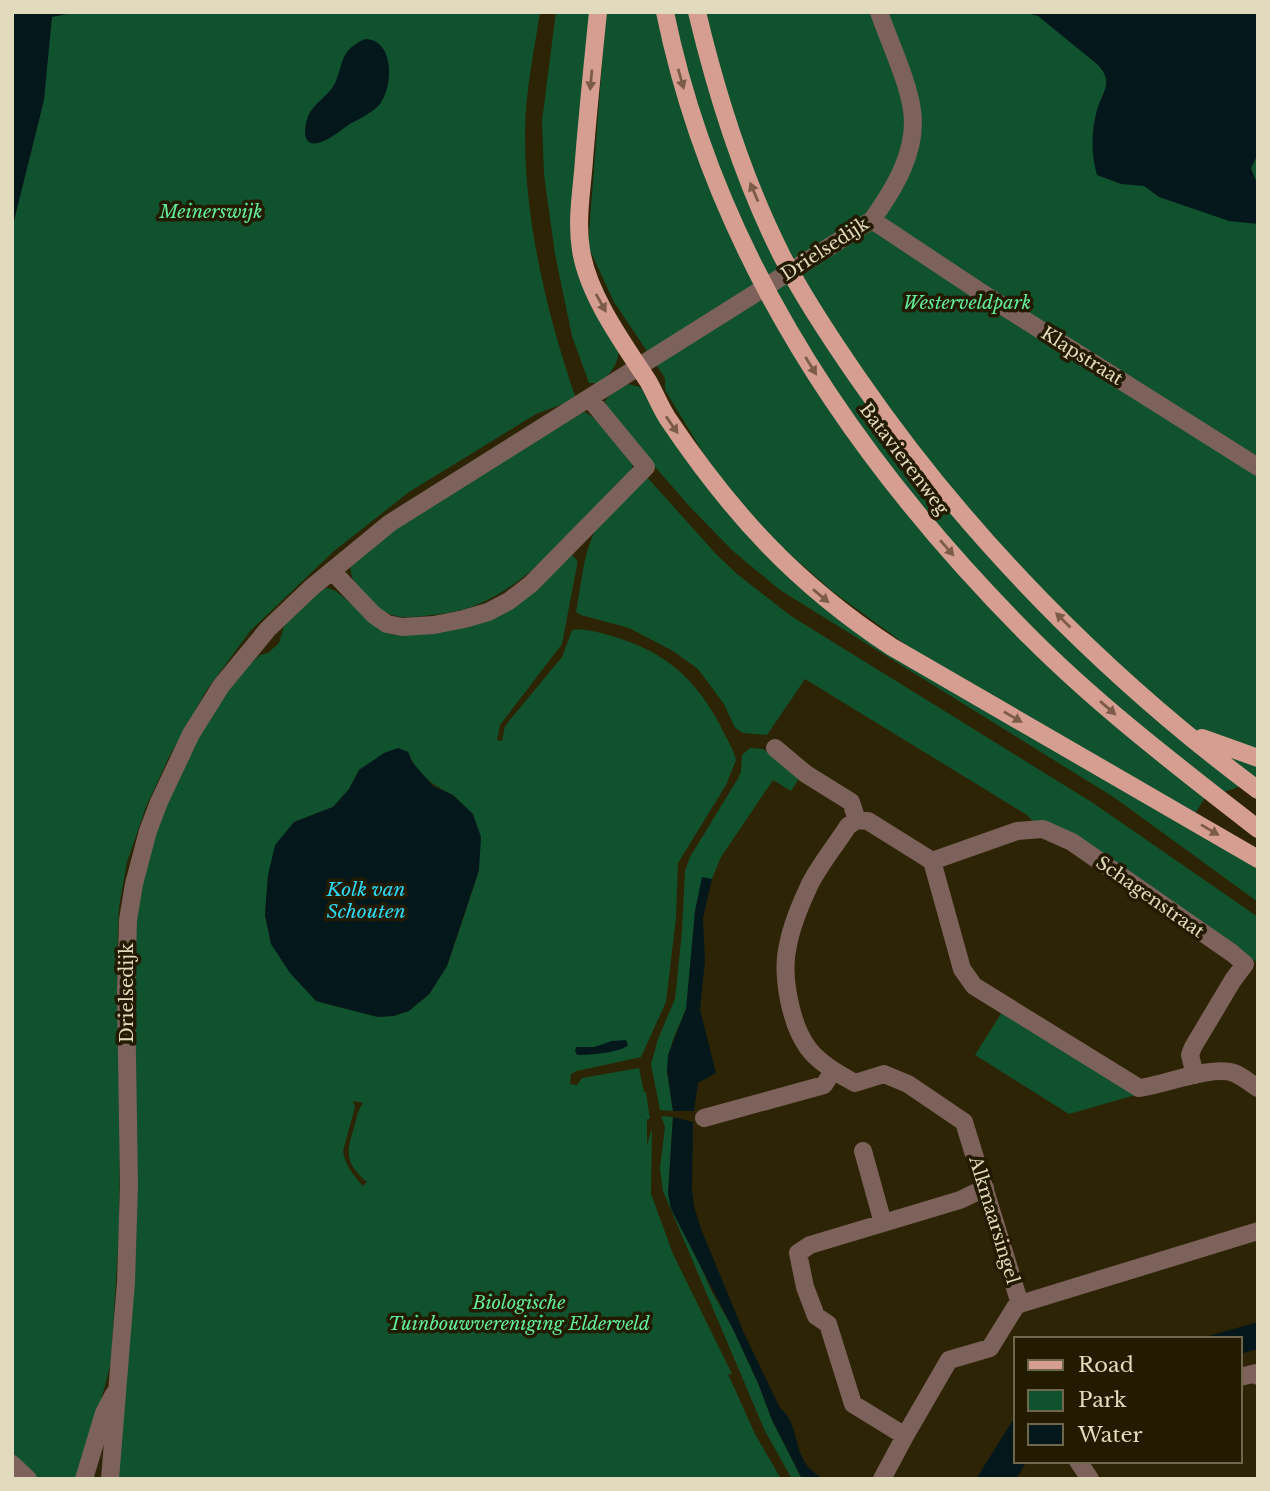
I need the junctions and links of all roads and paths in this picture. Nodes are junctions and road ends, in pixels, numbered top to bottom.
1 (598, 12) edge
2 (665, 12) edge
3 (697, 12) edge
4 (879, 12) edge
5 (872, 220) junction
6 (637, 366) junction
7 (590, 399) junction
8 (1258, 467) edge
9 (332, 571) junction
10 (1186, 732) junction
11 (775, 748) dead end
12 (1258, 758) edge
13 (1258, 790) edge
14 (858, 820) junction
15 (1258, 829) edge
16 (1258, 859) edge
17 (932, 861) junction
18 (833, 1071) junction
19 (1195, 1074) junction
20 (1258, 1088) edge
21 (704, 1118) dead end
22 (863, 1151) dead end
23 (985, 1188) junction
24 (883, 1223) junction
25 (1258, 1231) edge
26 (1020, 1304) junction
27 (1242, 1376) edge
28 (1258, 1376) edge
29 (118, 1388) junction
30 (905, 1436) junction
31 (1079, 1463) edge
32 (12, 1464) edge
33 (28, 1479) edge
34 (83, 1479) edge
35 (110, 1479) edge
36 (882, 1479) edge
37 (1090, 1479) edge

1 -> 6 main road
2 -> 15 main road, Batavierenweg
10 -> 3 main road, Batavierenweg
4 - 5 street, Drielsedijk
5 - 6 street, Drielsedijk
5 - 8 street, Klapstraat
6 - 7 street, Drielsedijk
6 -> 16 main road
7 - 9 street, Drielsedijk
7 - 9 street
9 - 29 street, Drielsedijk
10 - 12 main road
10 - 13 main road, Batavierenweg
11 - 14 street
14 - 17 street
14 - 18 street, Alkmaarsingel
17 - 19 street
17 - 19 street, Schagenstraat
18 - 21 street
18 - 23 street, Alkmaarsingel
19 - 20 street
22 - 24 street
23 - 24 street
23 - 26 street, Alkmaarsingel
24 - 30 street
25 - 26 street, Alkmaarsingel
26 - 30 street
27 - 28 street
29 - 34 street
29 - 35 street, Drielsedijk
30 - 36 street
31 - 37 street
32 - 33 street

